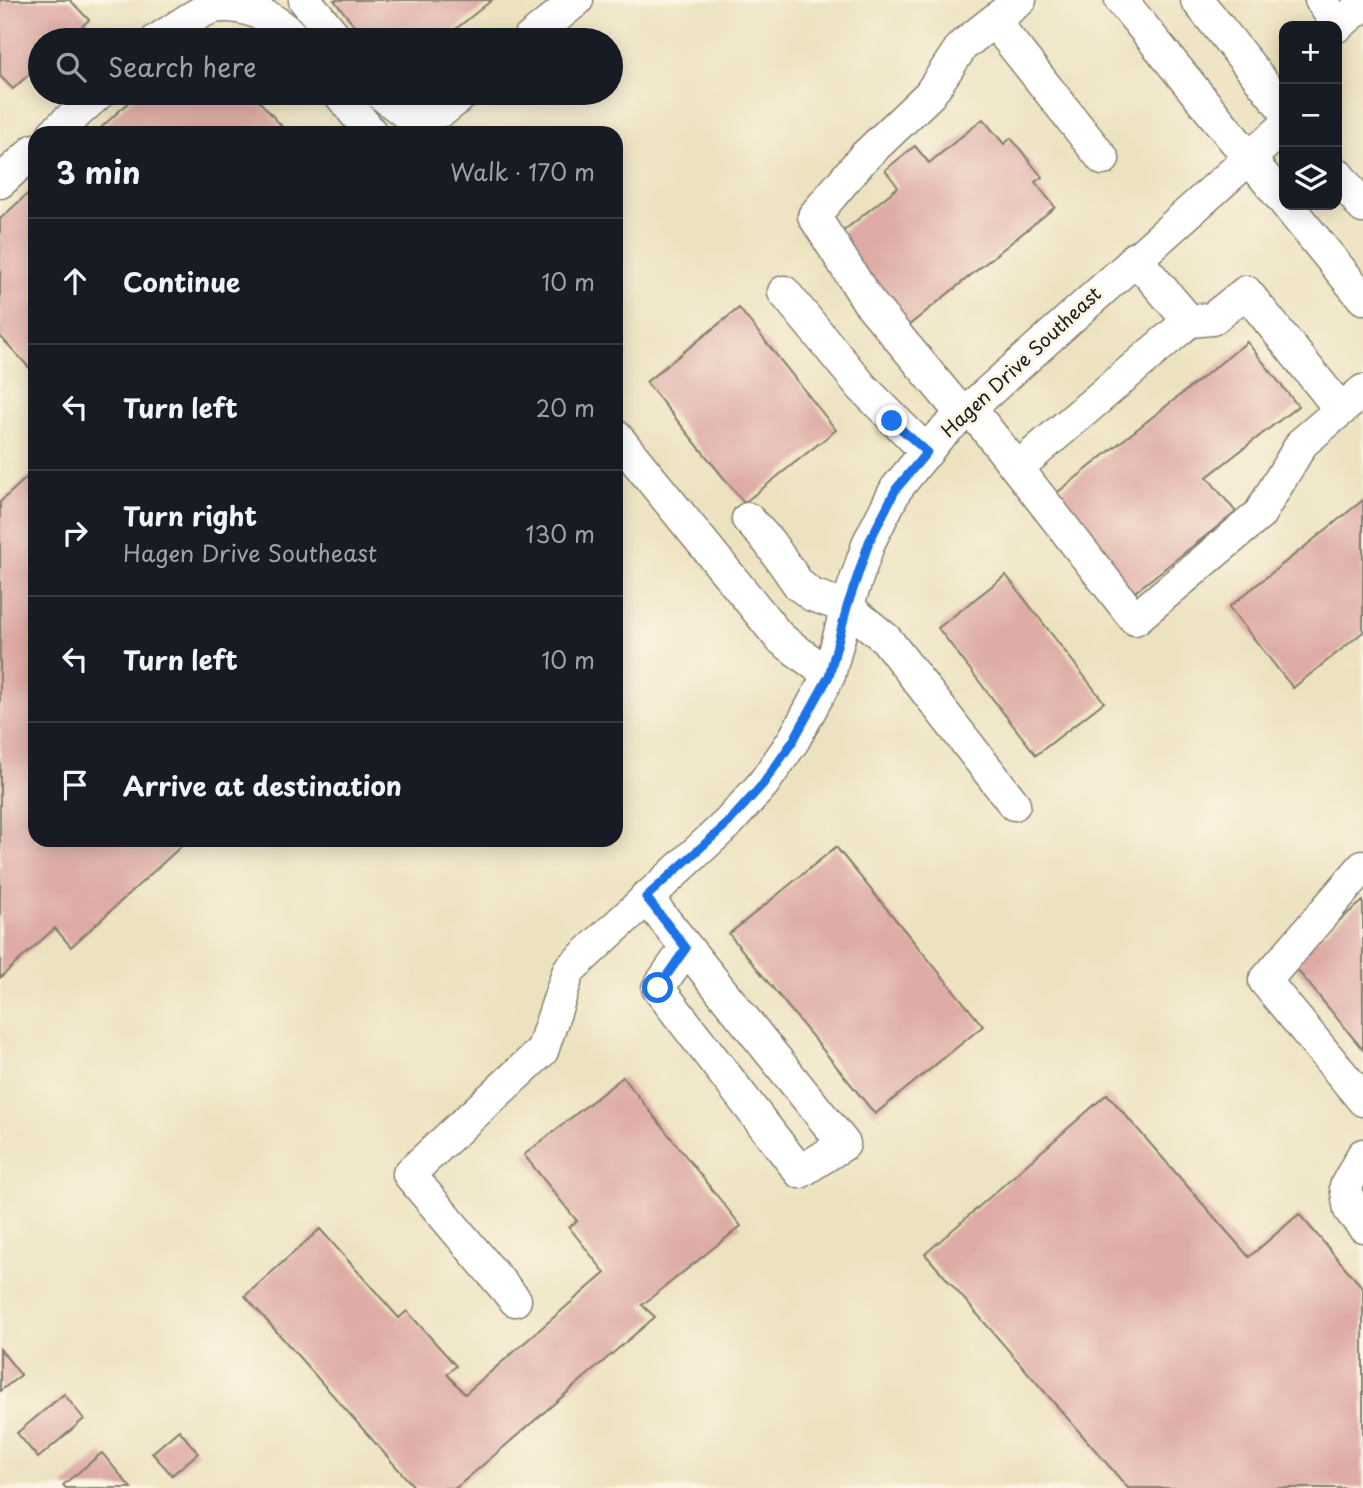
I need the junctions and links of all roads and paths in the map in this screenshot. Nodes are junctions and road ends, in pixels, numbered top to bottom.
1 (306, 0) edge
2 (577, 0) edge
3 (1020, 0) edge
4 (1121, 0) edge
5 (1197, 0) edge
6 (1363, 5) edge
7 (1332, 17) edge
8 (994, 21) junction
9 (177, 28) edge
10 (287, 28) edge
11 (328, 28) edge
12 (543, 28) edge
13 (1278, 89) edge
14 (86, 105) edge
15 (349, 105) edge
16 (396, 105) edge
17 (449, 105) edge
18 (62, 126) edge
19 (365, 126) edge
20 (1279, 131) edge
21 (28, 156) edge
22 (1248, 157) junction
23 (1103, 159) dead end
24 (1342, 180) edge
25 (0, 182) edge
26 (1279, 195) edge
27 (1363, 206) edge
28 (1292, 210) edge
29 (1135, 258) junction
30 (784, 292) dead end
31 (1363, 299) edge
32 (1189, 321) junction
33 (1352, 400) edge
34 (967, 411) junction
35 (623, 445) edge
36 (927, 452) junction
37 (1017, 468) junction
38 (748, 519) dead end
39 (847, 607) junction
40 (829, 676) junction
41 (1014, 804) dead end
42 (1363, 867) edge
43 (646, 897) junction
44 (686, 948) junction
45 (1363, 1100) edge
46 (1363, 1155) edge
47 (1363, 1226) edge
48 (515, 1300) dead end

1 - 11 street
2 - 12 street
3 - 8 street
4 - 22 street
5 - 13 street
6 - 7 street
8 - 23 street
8 - 34 street
9 - 10 street
14 - 18 street
15 - 19 street
16 - 17 street
20 - 22 street, Hagen Drive Southeast
21 - 25 street
22 - 26 street
22 - 29 street, Hagen Drive Southeast
24 - 27 street
28 - 31 street
29 - 32 street
29 - 34 street, Hagen Drive Southeast
30 - 36 street
32 - 33 street
32 - 37 street
33 - 37 street
34 - 36 street, Hagen Drive Southeast
34 - 37 street
35 - 40 street
36 - 39 street, Hagen Drive Southeast
38 - 39 street
39 - 40 street, Hagen Drive Southeast
39 - 41 street
40 - 43 street, Hagen Drive Southeast
42 - 45 street
43 - 44 street
43 - 48 street, Hagen Drive Southeast
44 - 44 street
46 - 47 street

